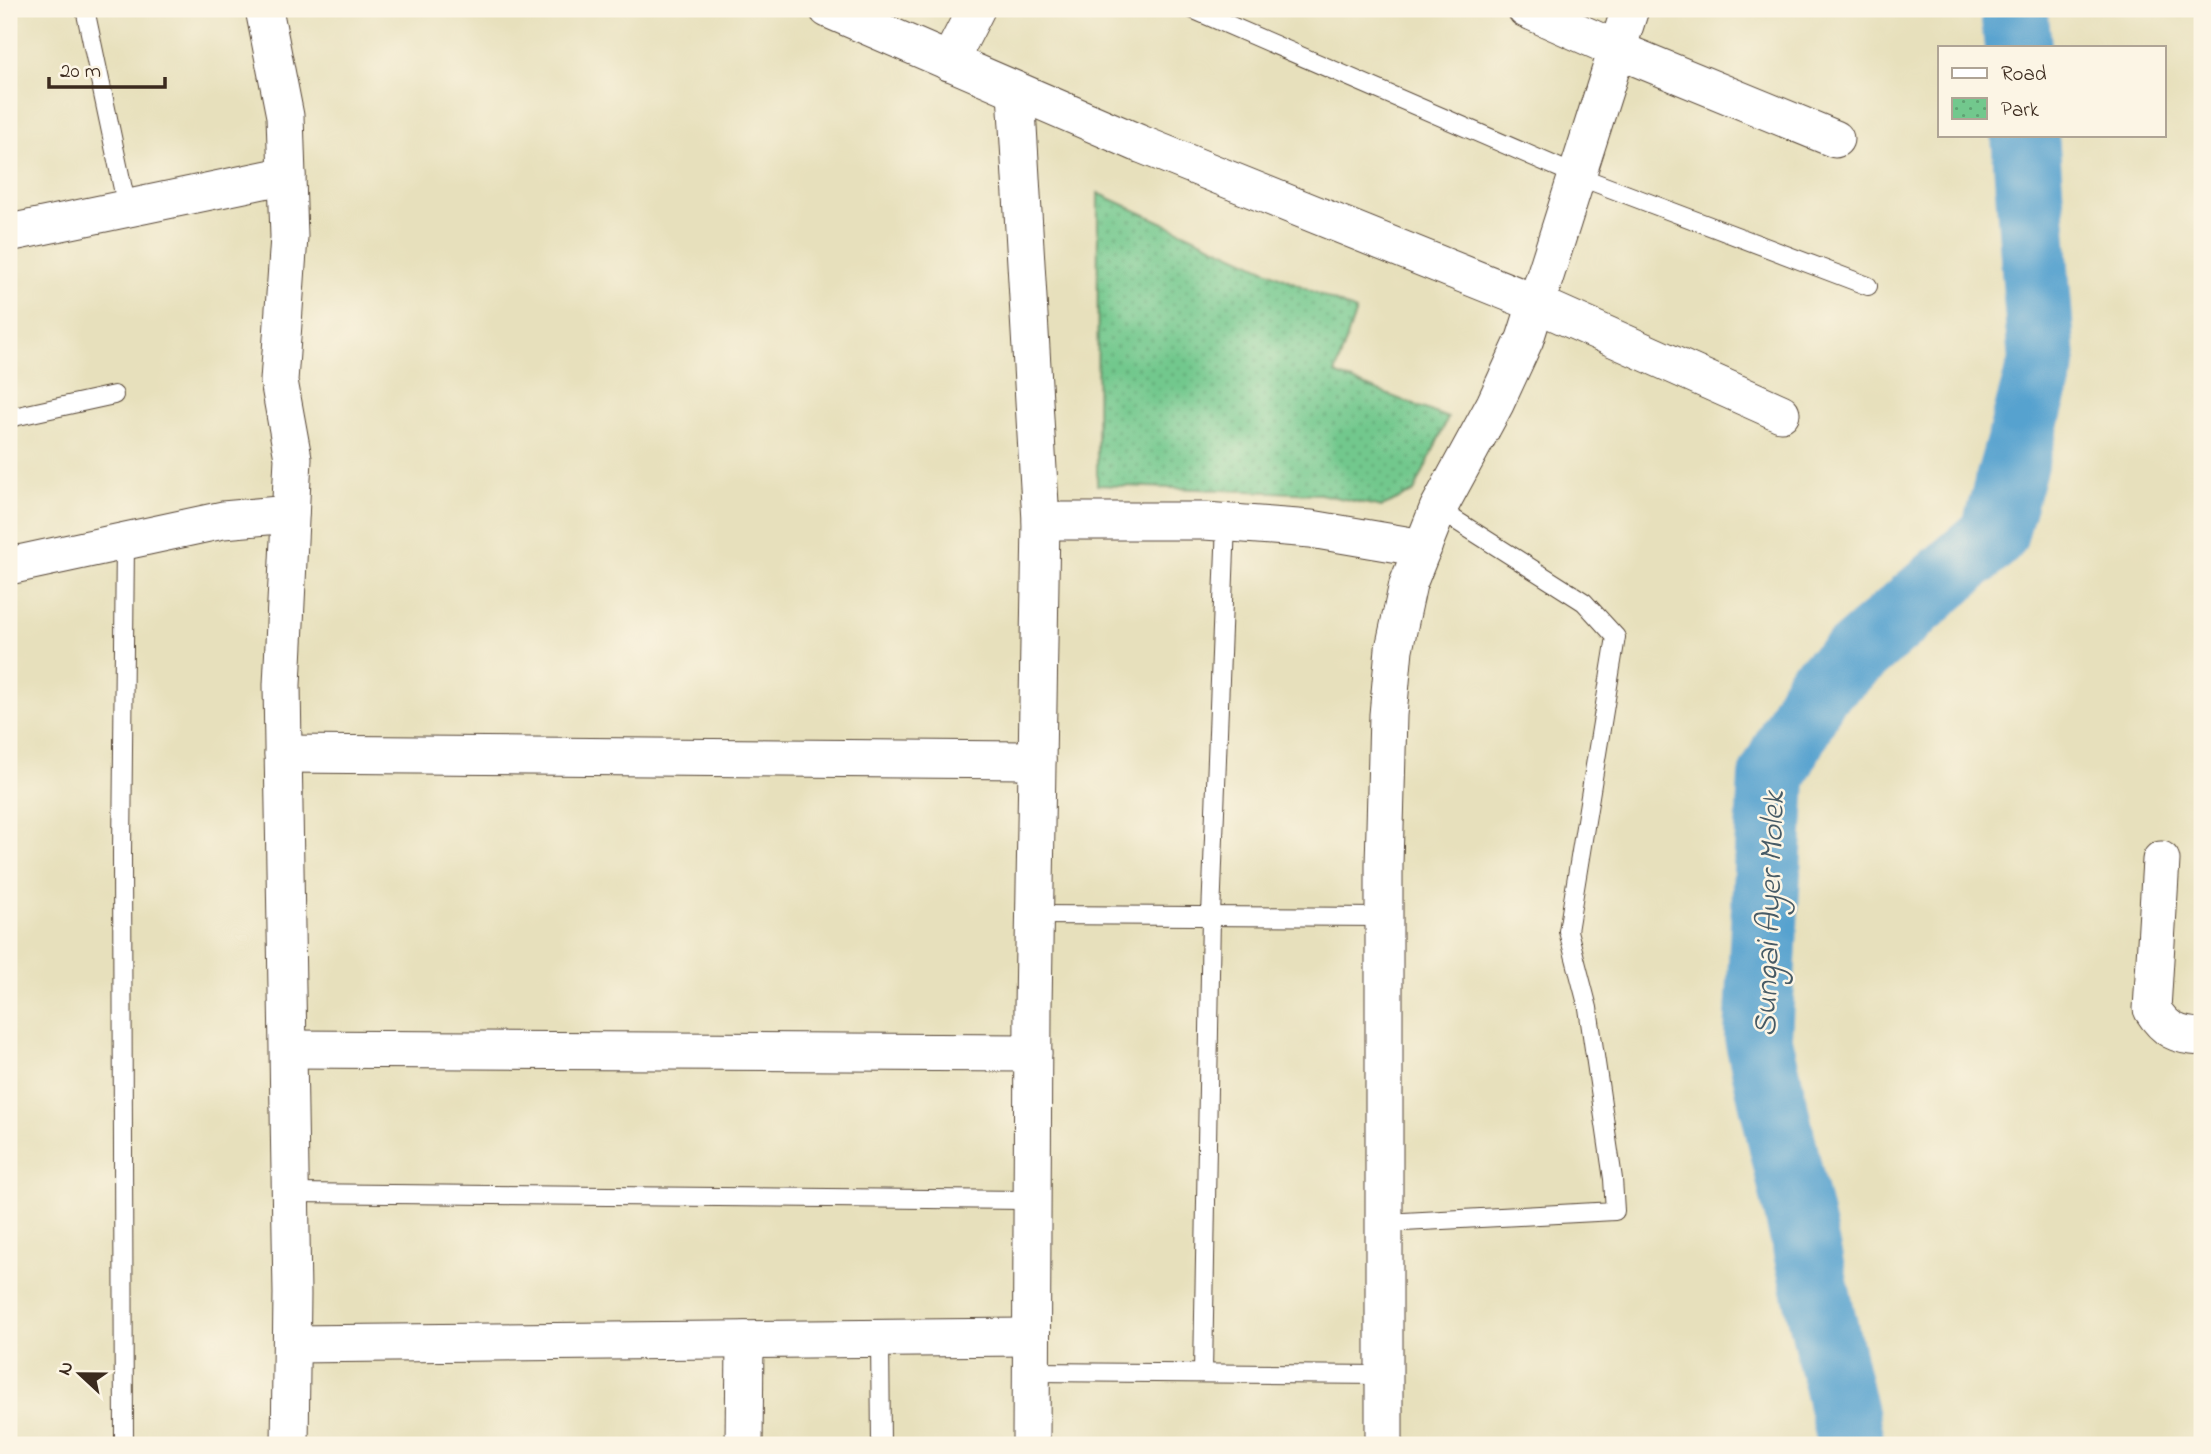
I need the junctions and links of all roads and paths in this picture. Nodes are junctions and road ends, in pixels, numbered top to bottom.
1 (85, 9) edge
2 (264, 9) edge
3 (828, 9) edge
4 (976, 9) edge
5 (1192, 9) edge
6 (1526, 9) edge
7 (1630, 9) edge
8 (1618, 50) junction
9 (949, 62) junction
10 (1016, 92) junction
11 (1835, 139) dead end
12 (287, 176) junction
13 (1578, 176) junction
14 (127, 208) junction
15 (9, 233) edge
16 (1868, 286) dead end
17 (1535, 303) junction
18 (114, 395) dead end
19 (1781, 413) dead end
20 (9, 418) edge
21 (1438, 509) junction
22 (290, 514) junction
23 (1041, 521) junction
24 (1226, 523) junction
25 (124, 541) junction
26 (1423, 548) junction
27 (9, 566) edge
28 (283, 754) junction
29 (1037, 760) junction
30 (2161, 859) dead end
31 (1034, 915) junction
32 (1211, 916) junction
33 (1384, 917) junction
34 (2202, 1037) edge
35 (289, 1049) junction
36 (1033, 1053) junction
37 (291, 1193) junction
38 (1032, 1200) junction
39 (1384, 1223) junction
40 (880, 1339) junction
41 (745, 1340) junction
42 (292, 1344) junction
43 (1031, 1354) junction
44 (1203, 1373) junction
45 (1384, 1375) junction
46 (124, 1445) edge
47 (290, 1445) edge
48 (744, 1445) edge
49 (881, 1445) edge
50 (1031, 1445) edge
51 (1384, 1445) edge

1 - 14 lane
2 - 12 street
3 - 9 street
4 - 9 street
5 - 13 lane
6 - 8 street
7 - 8 street
8 - 11 street
8 - 13 street
9 - 10 street
10 - 17 street
10 - 23 street
12 - 14 street
12 - 22 street
13 - 16 lane
13 - 17 street
14 - 15 street
17 - 19 street
17 - 21 street
18 - 20 lane
21 - 26 street
21 - 39 lane
22 - 25 street
22 - 28 street
23 - 24 street
23 - 29 street
24 - 26 street
24 - 32 lane
25 - 27 street
25 - 46 lane
26 - 33 street
28 - 29 street
28 - 35 street
29 - 31 street
30 - 34 street
31 - 32 lane
31 - 36 street
32 - 33 lane
32 - 44 lane
33 - 39 street
35 - 36 street
35 - 37 street
36 - 38 street
37 - 38 lane
37 - 42 street
38 - 43 street
39 - 45 street
40 - 41 street
40 - 43 street
40 - 49 lane
41 - 42 street
41 - 48 street
42 - 47 street
43 - 44 lane
43 - 50 street
44 - 45 lane
45 - 51 street

